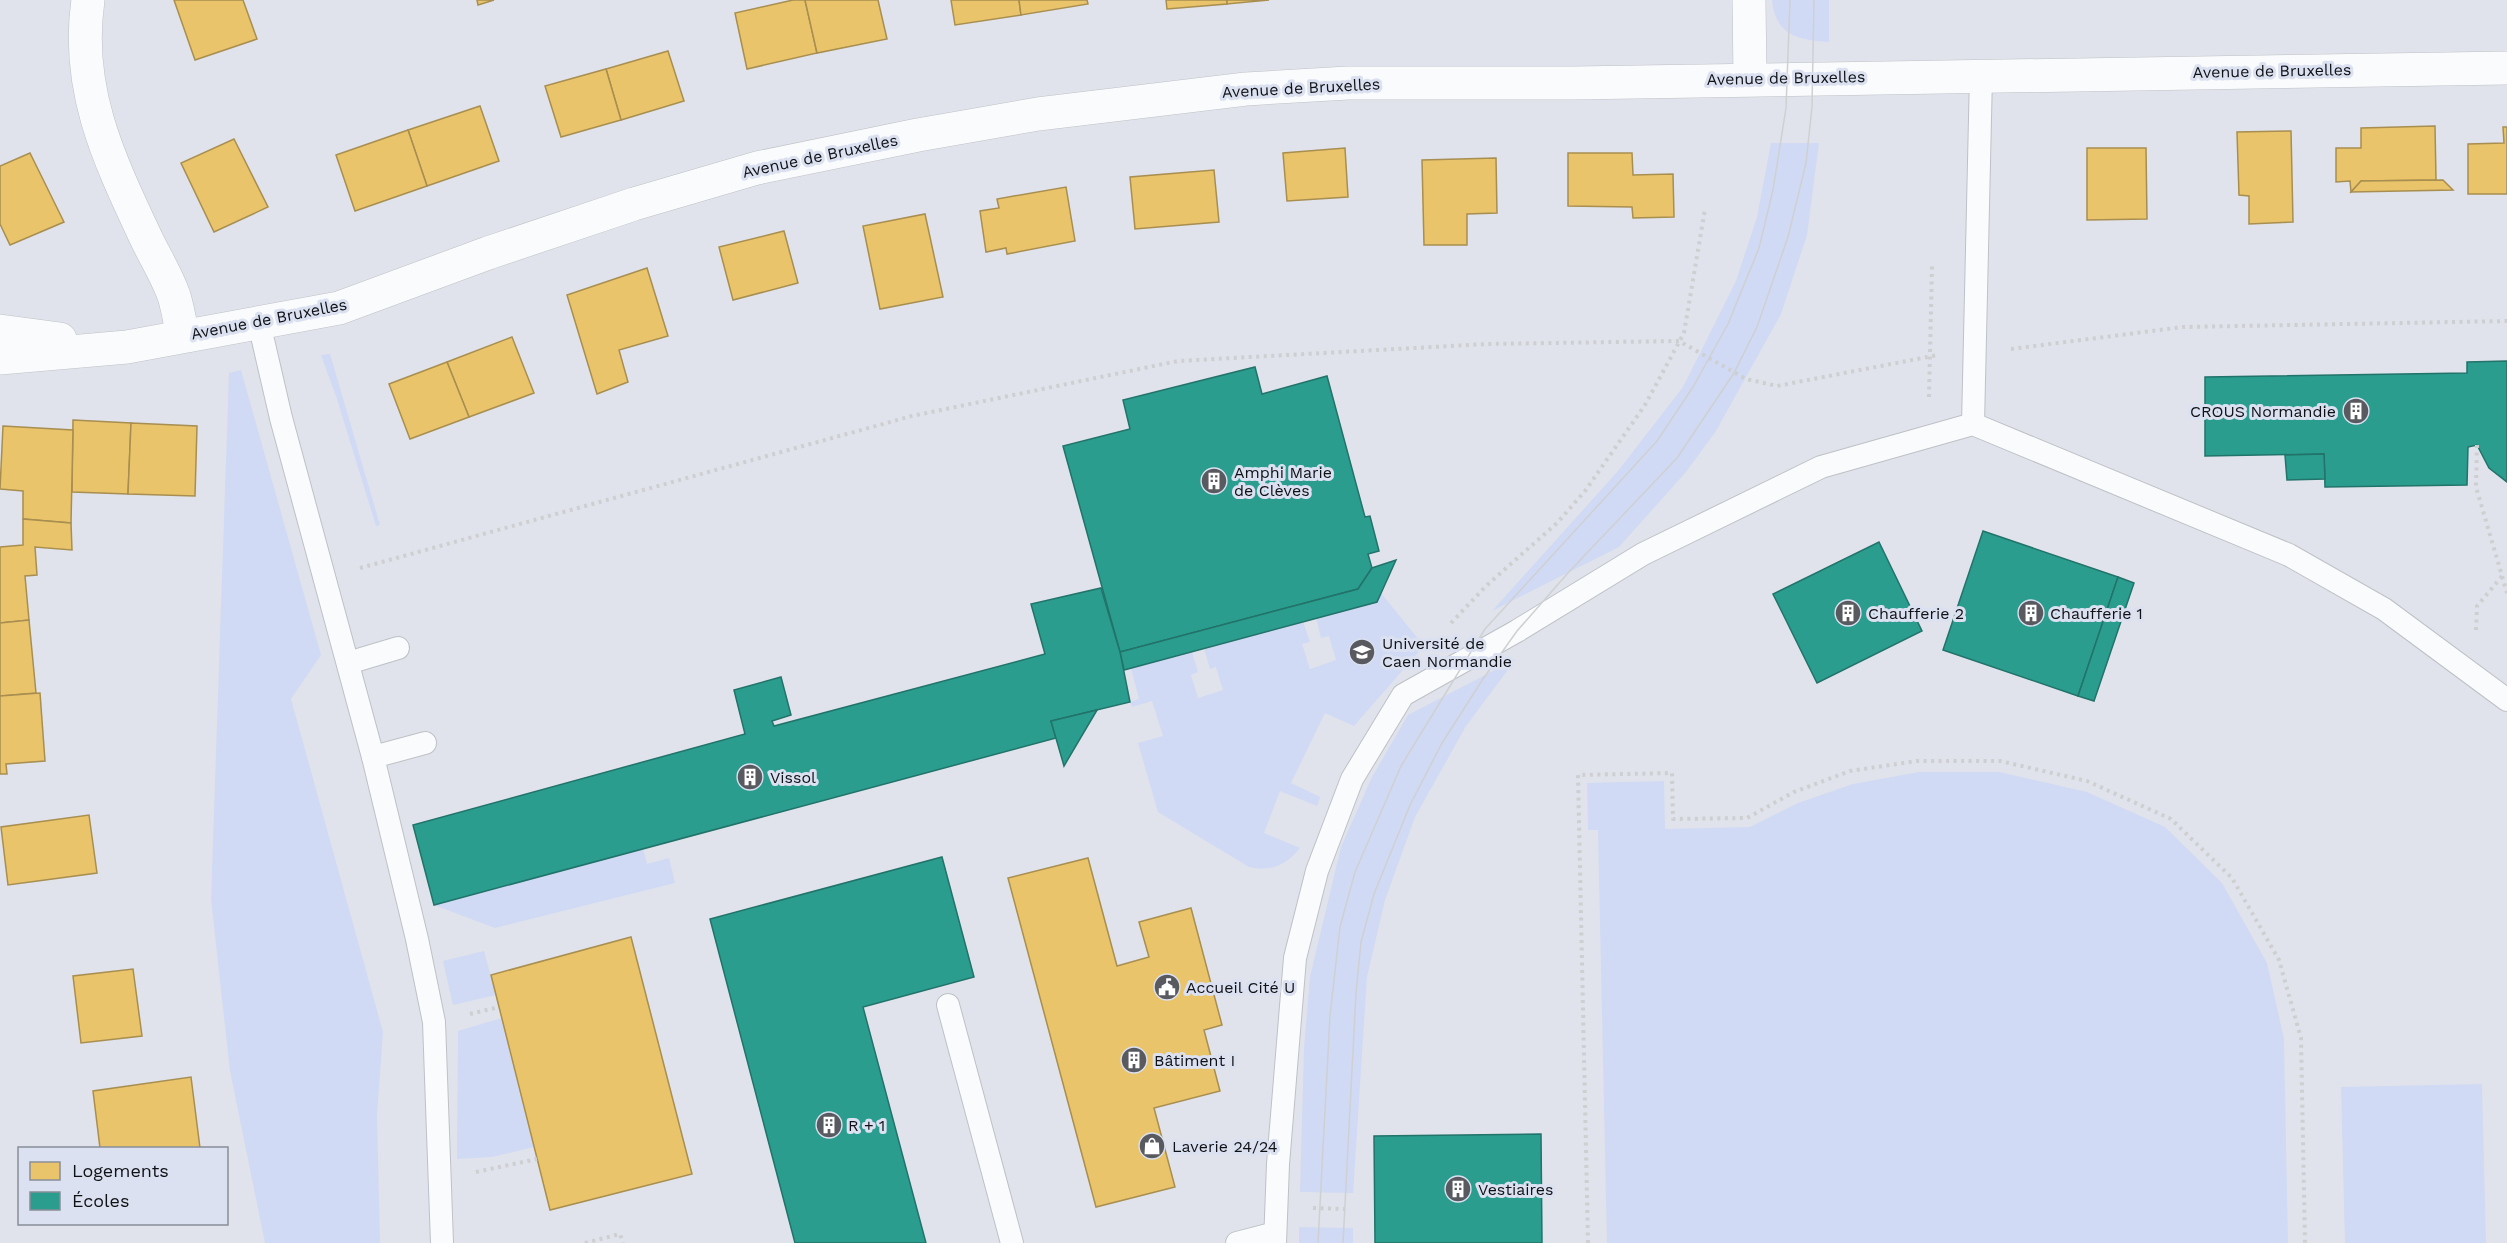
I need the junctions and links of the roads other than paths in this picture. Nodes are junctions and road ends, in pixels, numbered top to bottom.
1 (88, 0) edge
2 (1749, 0) edge
3 (2507, 68) edge
4 (1982, 75) junction
5 (1750, 79) junction
6 (259, 323) junction
7 (0, 331) edge
8 (183, 336) junction
9 (127, 347) junction
10 (0, 358) edge
11 (1973, 424) junction
12 (398, 648) dead end
13 (348, 663) junction
14 (2507, 700) edge
15 (425, 743) dead end
16 (373, 758) junction
17 (948, 1005) dead end
18 (1275, 1238) edge
19 (442, 1243) edge
20 (1012, 1243) edge
21 (1237, 1243) edge

1 - 8 street
2 - 5 street
3 - 4 street, Avenue de Bruxelles
4 - 5 street, Avenue de Bruxelles
4 - 11 lane
5 - 6 street, Avenue de Bruxelles
6 - 8 street, Avenue de Bruxelles
6 - 13 lane
7 - 9 street, Avenue de Bruxelles
8 - 9 street, Avenue de Bruxelles
9 - 10 street, Avenue de Bruxelles
11 - 14 lane
11 - 18 lane
12 - 13 lane
13 - 16 lane
15 - 16 lane
16 - 19 lane
17 - 20 lane
18 - 21 lane

